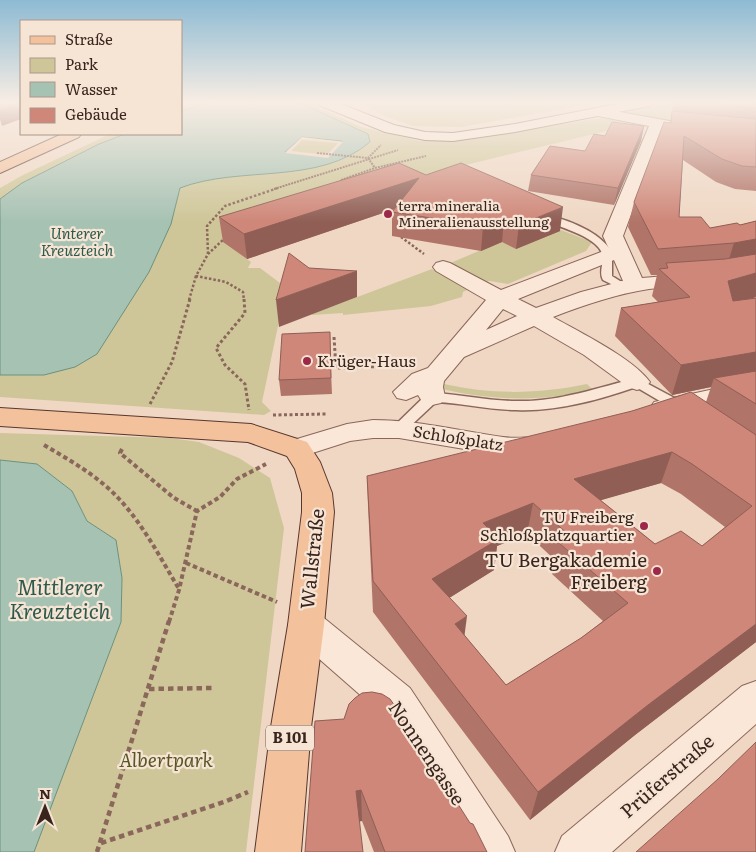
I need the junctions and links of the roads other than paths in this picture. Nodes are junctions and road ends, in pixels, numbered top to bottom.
1 (57, 142) edge
2 (650, 142) edge
3 (0, 168) edge
4 (538, 213) edge
5 (608, 255) junction
6 (443, 267) dead end
7 (756, 270) edge
8 (635, 285) junction
9 (499, 299) junction
10 (534, 317) junction
11 (456, 352) junction
12 (633, 378) junction
13 (436, 385) junction
14 (756, 388) edge
15 (406, 392) dead end
16 (675, 404) junction
17 (639, 415) edge
18 (0, 417) edge
19 (707, 425) edge
20 (399, 429) junction
21 (556, 442) edge
22 (297, 449) junction
23 (306, 620) junction
24 (756, 699) edge
25 (278, 852) edge
26 (492, 852) edge
27 (578, 852) edge

1 - 3 main road
2 - 8 street
4 - 5 lane
5 - 8 lane
5 - 9 street
6 - 9 street
7 - 8 street
8 - 10 street
9 - 10 street
9 - 11 street
10 - 11 street
10 - 12 street
11 - 13 street
12 - 13 lane
12 - 16 lane
13 - 15 street
13 - 20 lane
14 - 16 street
16 - 17 street
16 - 19 street
18 - 22 main road
20 - 21 street, Schloßplatz
20 - 22 street, Schloßplatz
22 - 23 main road, Wallstraße / B 101
23 - 25 main road, Wallstraße / B 101
23 - 26 street, Nonnengasse
24 - 27 street, Prüferstraße

